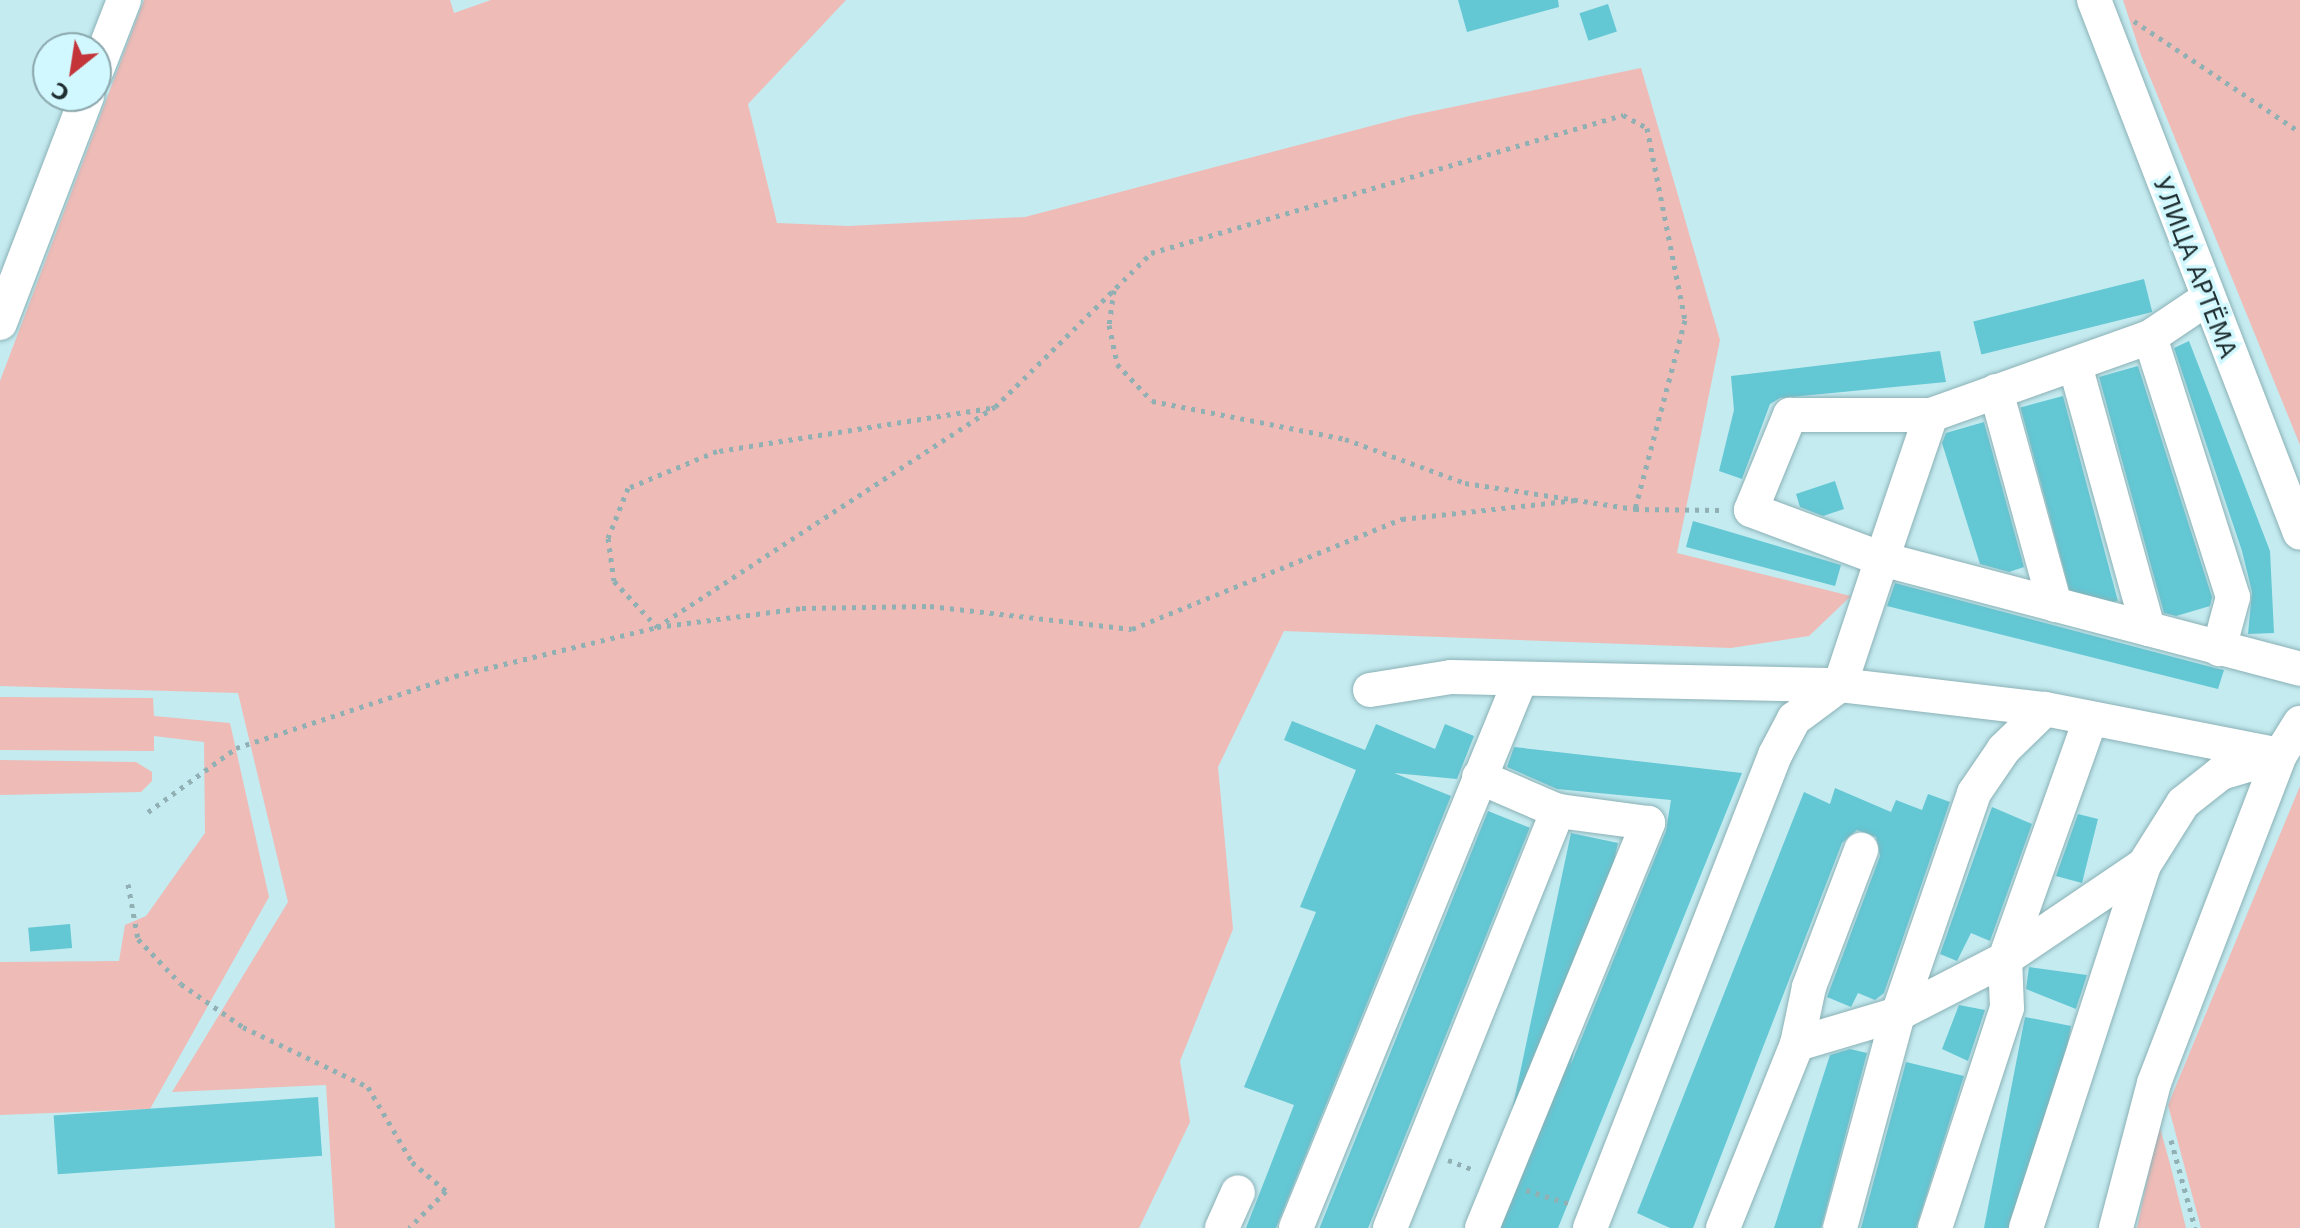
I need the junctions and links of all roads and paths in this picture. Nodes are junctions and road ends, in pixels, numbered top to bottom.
1 (124, 0) edge
2 (2094, 0) edge
3 (2130, 18) dead end
4 (112, 32) edge
5 (81, 112) edge
6 (2300, 132) edge
7 (1115, 287) junction
8 (2205, 300) junction
9 (0, 323) edge
10 (2150, 337) junction
11 (2075, 365) junction
12 (1996, 391) junction
13 (995, 407) junction
14 (1931, 415) junction
15 (1576, 500) junction
16 (1635, 509) junction
17 (1751, 510) junction
18 (2300, 533) edge
19 (1882, 559) junction
20 (2055, 605) junction
21 (657, 627) junction
22 (2148, 629) junction
23 (2219, 649) junction
24 (2300, 669) edge
25 (1519, 683) junction
26 (1840, 685) junction
27 (1370, 690) dead end
28 (2045, 709) junction
29 (2090, 720) junction
30 (2300, 723) edge
31 (2280, 755) junction
32 (1479, 777) junction
33 (1558, 811) junction
34 (148, 812) dead end
35 (1861, 850) dead end
36 (2144, 865) junction
37 (128, 884) dead end
38 (2005, 959) junction
39 (1898, 1014) junction
40 (1797, 1044) junction
41 (2170, 1135) dead end
42 (1238, 1192) dead end
43 (409, 1228) edge
44 (1222, 1228) edge
45 (1296, 1228) edge
46 (1390, 1228) edge
47 (1482, 1228) edge
48 (1590, 1228) edge
49 (1723, 1228) edge
50 (1840, 1228) edge
51 (1935, 1228) edge
52 (2026, 1228) edge
53 (2116, 1228) edge
54 (2195, 1228) edge

1 - 4 street
2 - 8 street, УЛИЦА АРТЁМА
3 - 6 path
5 - 9 street
7 - 13 path
7 - 15 path
7 - 16 path
8 - 10 street
8 - 18 street, УЛИЦА АРТЁМА
10 - 11 street
10 - 23 street
11 - 12 street
11 - 22 street
12 - 14 street
12 - 20 street
13 - 21 path
13 - 21 path
14 - 17 street
14 - 19 street
15 - 16 path
15 - 21 path
16 - 17 path
17 - 19 street
19 - 20 street
19 - 26 street
20 - 22 street
21 - 34 path
22 - 23 street
23 - 24 street
25 - 26 street
25 - 27 street
25 - 32 street
26 - 28 street
26 - 48 street
28 - 29 street
28 - 39 street
29 - 31 street
29 - 38 street
30 - 31 street
31 - 36 street
31 - 53 street
32 - 33 street
32 - 45 street
33 - 46 street
33 - 47 street
35 - 40 street
36 - 38 street
36 - 52 street
37 - 43 path
38 - 39 street
38 - 51 street
39 - 40 street
39 - 50 street
40 - 49 street
41 - 54 path
42 - 44 street

